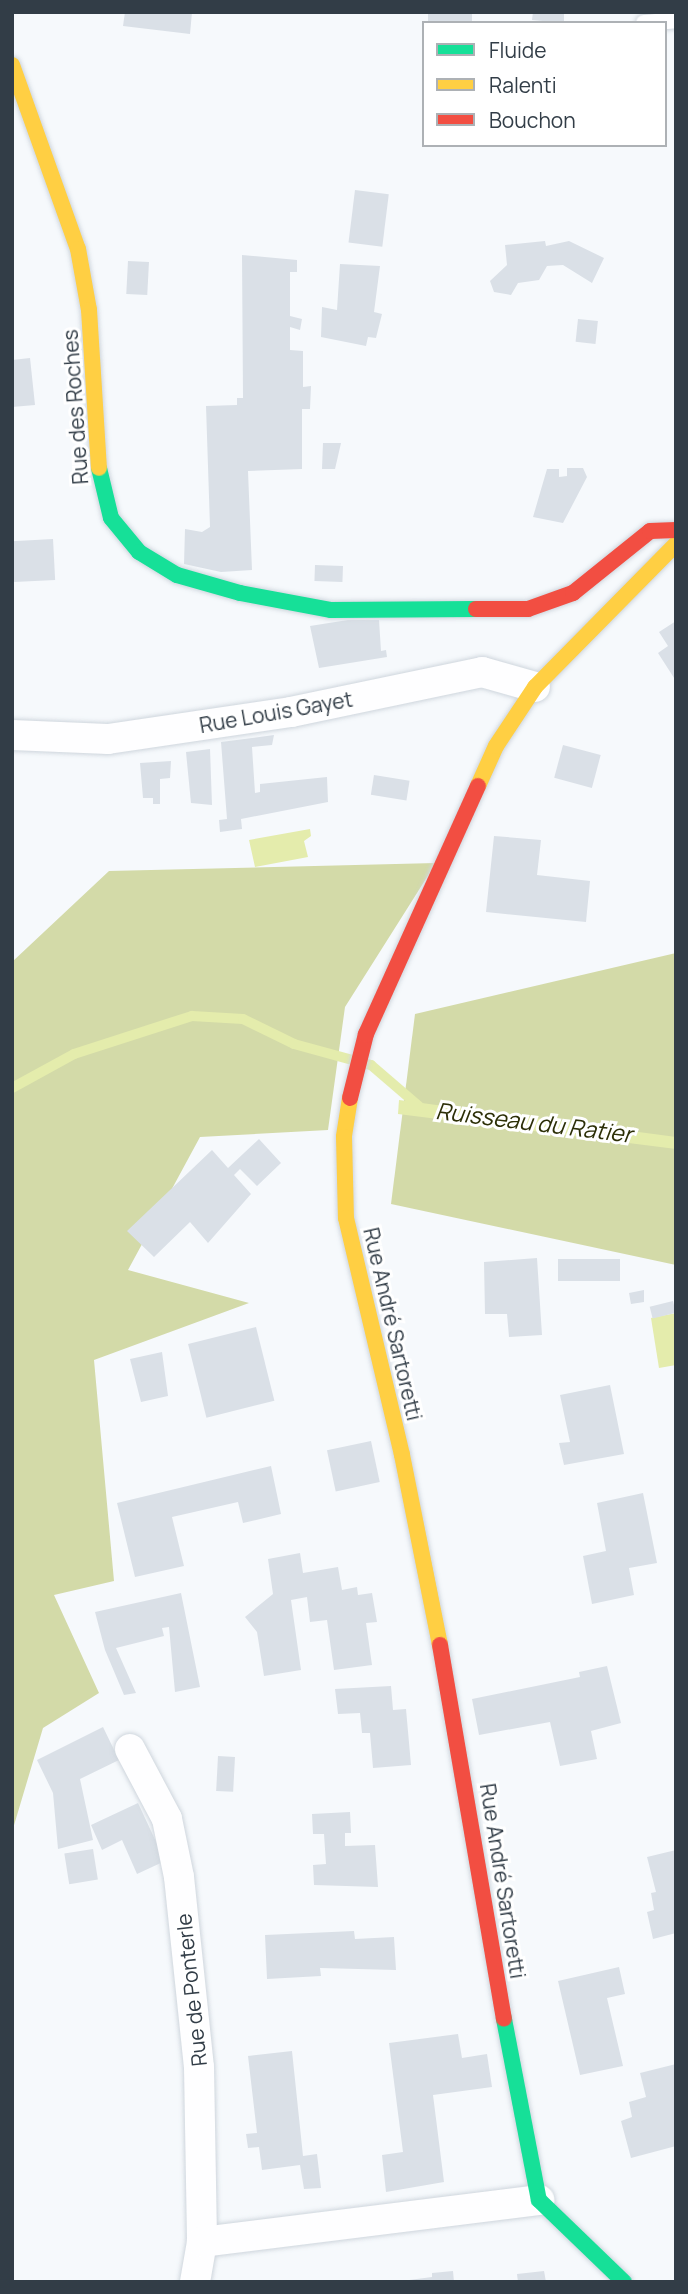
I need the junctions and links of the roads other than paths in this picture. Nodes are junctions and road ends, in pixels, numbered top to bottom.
1 (12, 65) edge
2 (676, 530) edge
3 (676, 544) edge
4 (536, 687) junction
5 (12, 735) edge
6 (130, 1749) dead end
7 (539, 2200) junction
8 (202, 2242) junction
9 (195, 2282) edge
10 (624, 2282) edge

1 - 2 street, Rue des Roches
3 - 4 street, Rue André Sartoretti
4 - 5 street, Rue Louis Gayet
4 - 7 street, Rue André Sartoretti
6 - 8 street, Rue de Ponterle
7 - 8 street
7 - 10 street
8 - 9 street, Rue de Ponterle

